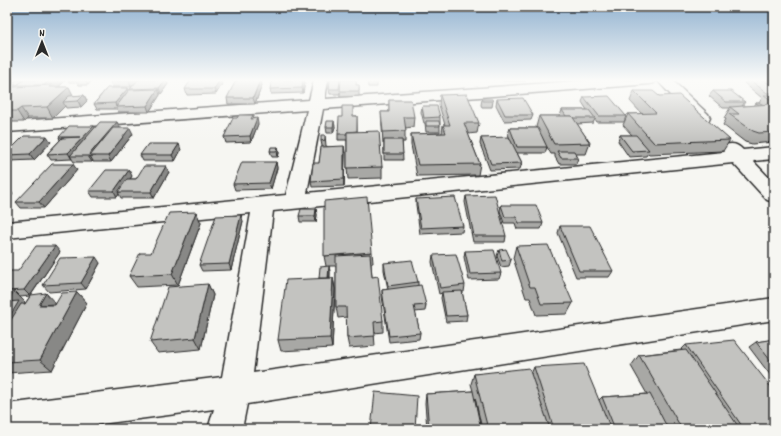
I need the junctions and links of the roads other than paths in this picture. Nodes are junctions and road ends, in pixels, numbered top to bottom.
1 (318, 100) edge
2 (379, 100) edge
3 (684, 100) edge
4 (317, 105) junction
5 (7, 127) edge
6 (774, 153) edge
7 (738, 156) junction
8 (774, 195) edge
9 (295, 202) junction
10 (263, 204) junction
11 (7, 230) edge
12 (774, 309) edge
13 (235, 391) junction
14 (7, 420) edge
15 (225, 429) edge

1 - 4 street
2 - 4 street
3 - 7 street
4 - 5 street
4 - 9 street
6 - 7 street
7 - 8 street
7 - 9 street
9 - 10 street
10 - 11 street
10 - 13 street
12 - 13 street
13 - 14 street
13 - 15 street

